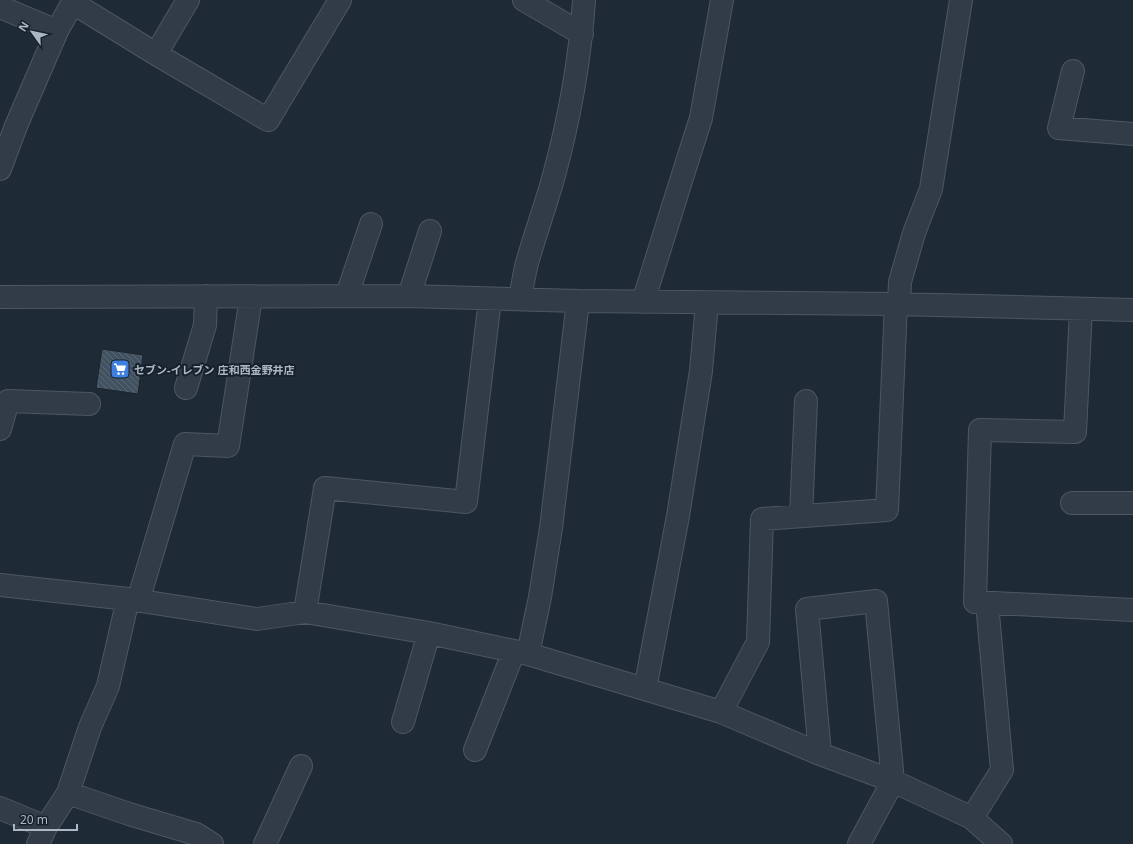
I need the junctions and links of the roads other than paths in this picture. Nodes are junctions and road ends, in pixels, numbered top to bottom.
1 (188, 0) edge
2 (340, 0) edge
3 (524, 0) edge
4 (584, 0) edge
5 (722, 0) edge
6 (961, 0) edge
7 (73, 1) edge
8 (0, 7) edge
9 (57, 31) junction
10 (582, 34) junction
11 (156, 54) junction
12 (1074, 71) dead end
13 (1133, 134) edge
14 (1, 165) edge
15 (371, 224) dead end
16 (430, 231) dead end
17 (347, 295) junction
18 (206, 296) junction
19 (409, 296) junction
20 (0, 297) edge
21 (251, 297) junction
22 (490, 299) junction
23 (520, 299) junction
24 (578, 301) junction
25 (643, 302) junction
26 (707, 303) junction
27 (897, 304) junction
28 (1082, 309) junction
29 (1133, 310) edge
30 (186, 388) dead end
31 (806, 401) dead end
32 (88, 404) dead end
33 (0, 429) edge
34 (1072, 503) dead end
35 (1133, 503) edge
36 (801, 516) junction
37 (0, 585) edge
38 (133, 600) junction
39 (987, 603) junction
40 (1133, 610) edge
41 (305, 612) junction
42 (429, 634) junction
43 (521, 652) junction
44 (645, 689) junction
45 (721, 712) junction
46 (403, 722) dead end
47 (475, 750) dead end
48 (820, 754) junction
49 (301, 766) dead end
50 (893, 781) junction
51 (68, 793) junction
52 (0, 808) edge
53 (978, 830) edge
54 (42, 836) edge
55 (212, 844) edge
56 (265, 844) edge
57 (859, 844) edge
58 (1001, 844) edge

1 - 11 street
2 - 11 street
3 - 10 street
4 - 10 street
5 - 25 street
6 - 27 street
7 - 9 street
7 - 11 street
8 - 9 street
9 - 14 street
10 - 23 street
12 - 13 street
15 - 17 street
16 - 19 street
17 - 19 street
17 - 21 street
18 - 20 street
18 - 21 street
18 - 30 street
19 - 22 street
21 - 38 street
22 - 23 street
22 - 41 street
23 - 24 street
24 - 25 street
24 - 43 street
25 - 26 street
26 - 27 street
26 - 44 street
27 - 28 street
27 - 36 street
28 - 29 street
28 - 39 street
31 - 36 street
32 - 33 street
34 - 35 street
36 - 45 street
37 - 38 street
38 - 41 street
38 - 51 street
39 - 40 street
39 - 53 street
41 - 42 street
42 - 43 street
42 - 46 street
43 - 44 street
43 - 47 street
44 - 45 street
45 - 48 street
48 - 50 street
48 - 50 street
49 - 56 street
50 - 53 street
50 - 57 street
51 - 54 street
51 - 55 street
52 - 54 street
53 - 58 street

